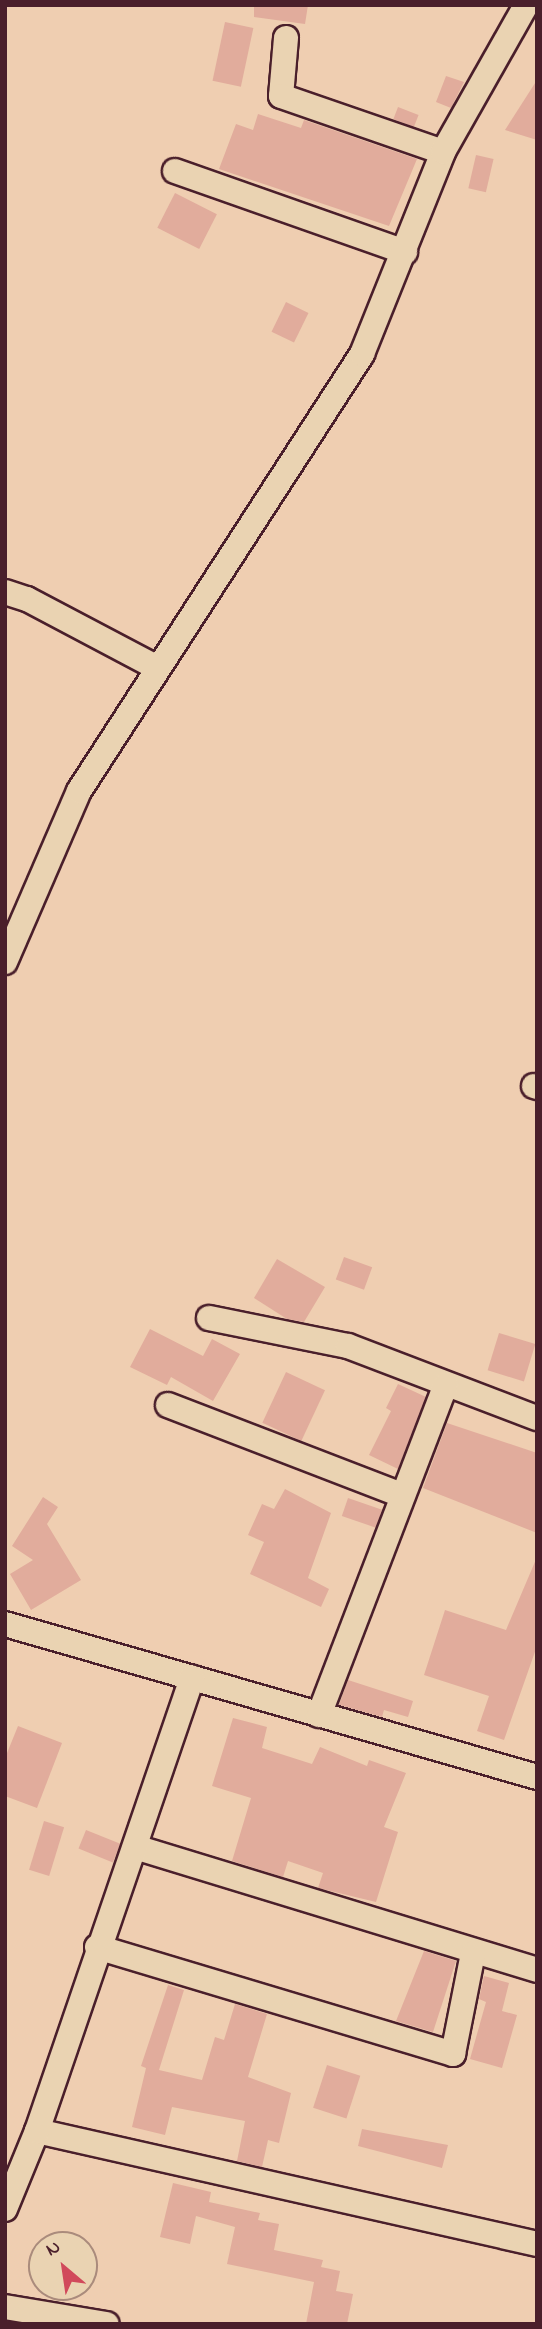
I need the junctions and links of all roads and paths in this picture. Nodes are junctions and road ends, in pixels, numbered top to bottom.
1 (526, 5) edge
2 (286, 38) dead end
3 (443, 152) junction
4 (175, 171) dead end
5 (405, 252) junction
6 (5, 592) edge
7 (158, 668) junction
8 (5, 962) edge
9 (209, 1318) dead end
10 (446, 1385) junction
11 (168, 1405) dead end
12 (537, 1418) edge
13 (401, 1495) junction
14 (5, 1624) edge
15 (192, 1678) junction
16 (319, 1714) junction
17 (537, 1777) edge
18 (135, 1847) junction
19 (97, 1947) junction
20 (473, 1953) junction
21 (537, 1970) edge
22 (37, 2132) junction
23 (5, 2209) edge
24 (537, 2244) edge
25 (5, 2306) edge
26 (107, 2324) edge

1 - 3 street
2 - 3 street
3 - 5 street
4 - 5 street
5 - 7 street
6 - 7 street
7 - 8 street
9 - 10 street
10 - 12 street
10 - 13 street
11 - 13 street
13 - 16 street
14 - 15 street
15 - 16 street
15 - 18 street
16 - 17 street
18 - 19 street
18 - 20 street
19 - 20 street
19 - 22 street
20 - 21 street
22 - 23 street
22 - 24 street
25 - 26 street

